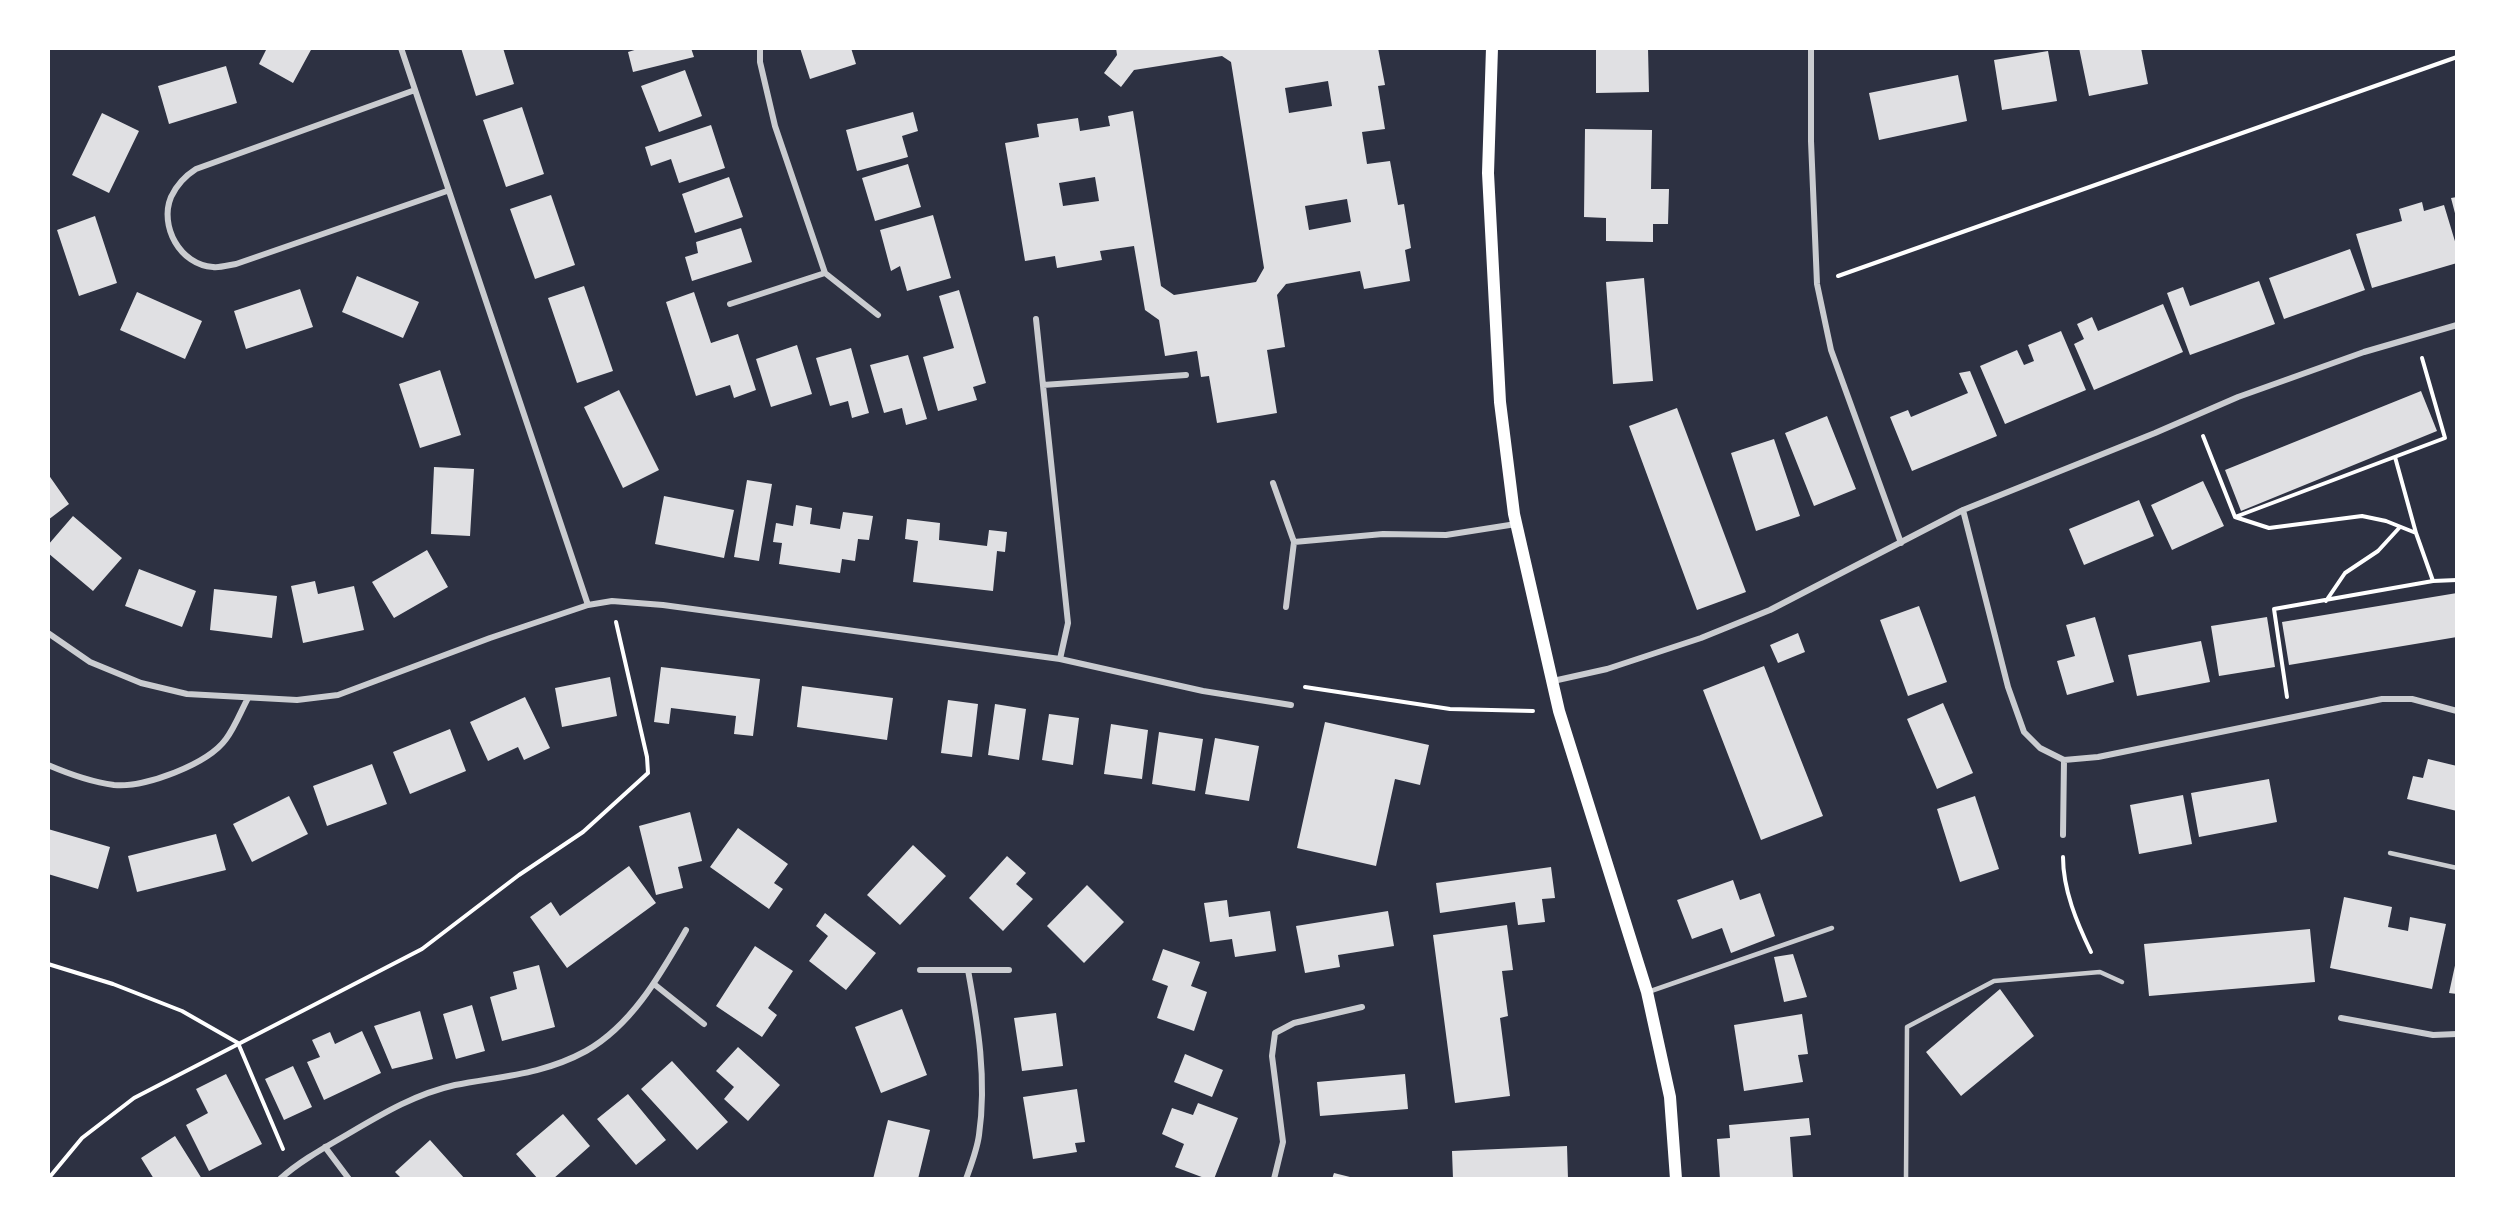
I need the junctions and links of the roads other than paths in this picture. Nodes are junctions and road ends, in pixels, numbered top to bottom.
1 (400, 48) edge
2 (760, 48) edge
3 (1492, 48) edge
4 (1811, 48) edge
5 (414, 90) junction
6 (447, 191) junction
7 (825, 273) junction
8 (730, 304) dead end
9 (878, 315) dead end
10 (1036, 319) dead end
11 (2457, 325) edge
12 (1186, 375) dead end
13 (1043, 385) junction
14 (1273, 483) dead end
15 (1963, 510) junction
16 (1516, 524) junction
17 (1293, 542) junction
18 (1901, 543) junction
19 (588, 605) junction
20 (1286, 607) dead end
21 (48, 633) edge
22 (1060, 659) junction
23 (1551, 681) junction
24 (248, 699) junction
25 (1291, 705) dead end
26 (2457, 711) edge
27 (2064, 759) junction
28 (48, 765) edge
29 (2063, 835) road end
30 (2390, 853) dead end
31 (2457, 868) edge
32 (1833, 928) dead end
33 (686, 930) dead end
34 (920, 970) dead end
35 (968, 970) junction
36 (1009, 970) dead end
37 (2122, 982) dead end
38 (654, 984) junction
39 (1647, 992) junction
40 (1362, 1007) dead end
41 (2341, 1018) dead end
42 (704, 1024) dead end
43 (2457, 1034) edge
44 (325, 1147) junction
45 (279, 1179) edge
46 (349, 1179) edge
47 (966, 1179) edge
48 (1274, 1179) edge
49 (1676, 1179) edge
50 (1906, 1179) edge

1 - 5 street
2 - 7 street
3 - 16 main road
4 - 18 street
5 - 6 street
5 - 6 street
6 - 19 street
7 - 8 street
7 - 9 street
10 - 13 street
11 - 15 street
12 - 13 street
13 - 22 street
14 - 17 street
15 - 18 street
15 - 27 street
16 - 17 street
16 - 23 main road
17 - 20 street
18 - 23 street
19 - 22 street
19 - 24 street
21 - 24 street
22 - 25 street
23 - 39 main road
24 - 28 street
26 - 27 street
27 - 29 street
30 - 31 lane
32 - 39 lane
33 - 38 street
34 - 35 street
35 - 36 street
35 - 47 street
37 - 50 lane
38 - 42 street
38 - 44 street
39 - 49 main road
40 - 48 street
41 - 43 street
44 - 45 street
44 - 46 street

